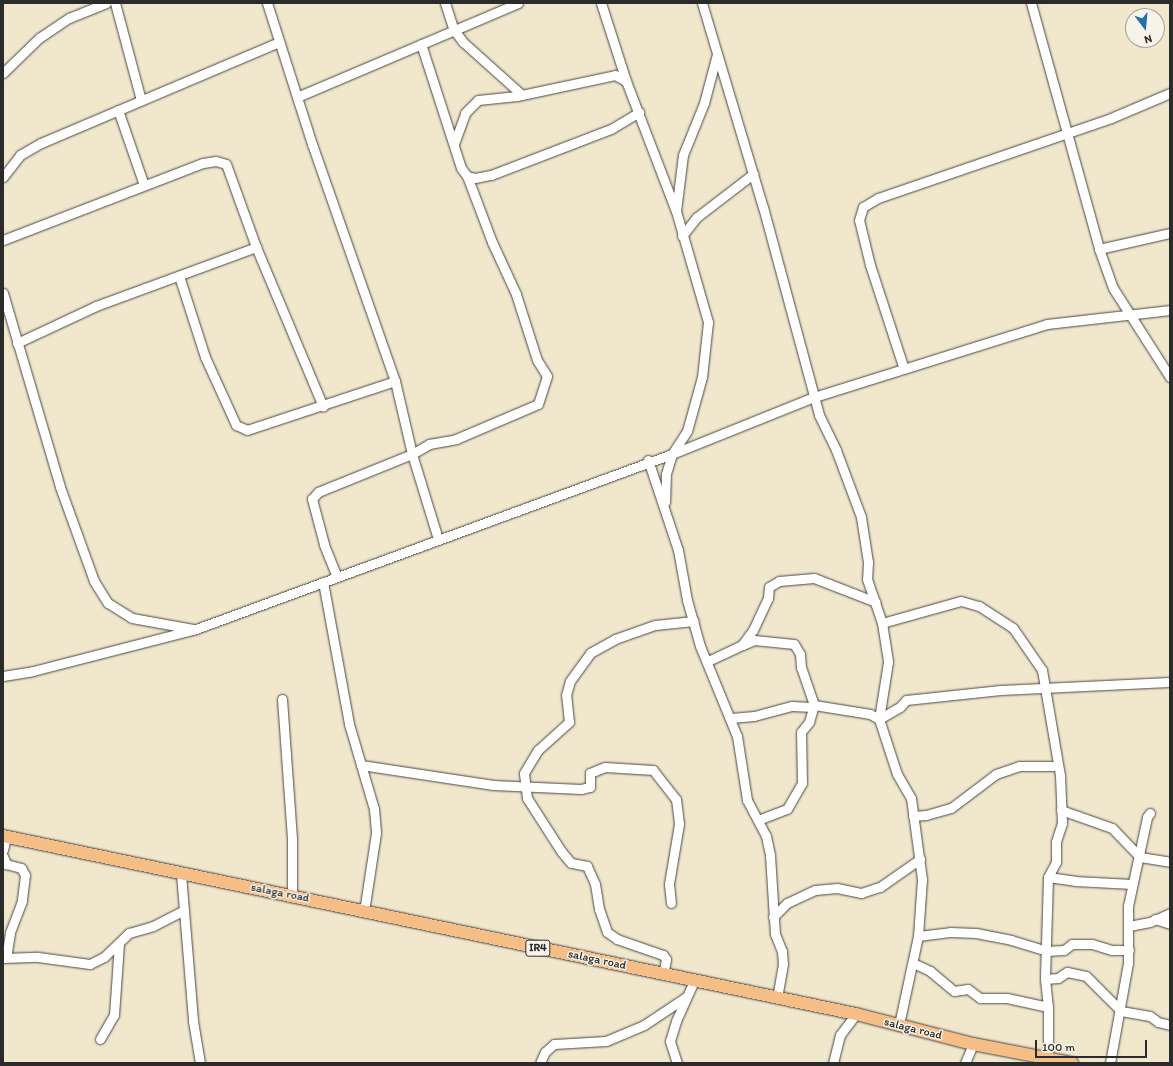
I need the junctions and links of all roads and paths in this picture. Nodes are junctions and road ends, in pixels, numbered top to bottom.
1 (106, 3) edge
2 (115, 3) edge
3 (267, 3) edge
4 (445, 3) edge
5 (518, 3) edge
6 (601, 3) edge
7 (702, 3) edge
8 (1031, 3) edge
9 (454, 30) junction
10 (279, 42) junction
11 (421, 44) junction
12 (717, 54) junction
13 (3, 73) edge
14 (626, 81) junction
15 (1170, 94) edge
16 (522, 96) junction
17 (297, 97) junction
18 (141, 100) junction
19 (118, 110) junction
20 (639, 112) junction
21 (1067, 133) junction
22 (454, 144) junction
23 (753, 174) junction
24 (467, 176) junction
25 (3, 177) edge
26 (144, 185) junction
27 (676, 211) junction
28 (1170, 232) edge
29 (682, 236) junction
30 (3, 240) edge
31 (256, 247) junction
32 (1100, 249) junction
33 (179, 276) junction
34 (3, 293) edge
35 (1170, 310) edge
36 (1130, 316) junction
37 (17, 343) junction
38 (904, 369) junction
39 (1170, 377) edge
40 (395, 381) junction
41 (814, 397) junction
42 (323, 406) junction
43 (412, 454) junction
44 (672, 454) junction
45 (648, 460) junction
46 (665, 508) junction
47 (438, 539) junction
48 (338, 577) junction
49 (323, 582) junction
50 (876, 602) junction
51 (694, 621) junction
52 (882, 623) junction
53 (196, 629) junction
54 (742, 645) junction
55 (708, 661) junction
56 (3, 676) edge
57 (1170, 682) edge
58 (1047, 688) junction
59 (282, 699) dead end
60 (813, 706) junction
61 (731, 718) junction
62 (879, 719) junction
63 (361, 765) junction
64 (1057, 766) junction
65 (525, 788) junction
66 (1061, 810) junction
67 (1150, 813) dead end
68 (913, 816) junction
69 (758, 820) junction
70 (5, 837) edge
71 (3, 850) edge
72 (3, 856) edge
73 (1140, 857) junction
74 (920, 859) junction
75 (1170, 862) edge
76 (181, 874) junction
77 (1048, 877) junction
78 (1132, 884) junction
79 (292, 895) junction
80 (671, 903) dead end
81 (183, 911) junction
82 (364, 911) junction
83 (1170, 913) edge
84 (773, 917) junction
85 (1155, 919) junction
86 (1170, 924) edge
87 (1129, 926) junction
88 (918, 936) junction
89 (119, 944) junction
90 (1129, 950) junction
91 (1046, 951) junction
92 (5, 957) edge
93 (913, 963) junction
94 (663, 975) junction
95 (1045, 979) junction
96 (694, 981) junction
97 (686, 997) junction
98 (777, 998) junction
99 (1048, 1007) junction
100 (1120, 1011) junction
101 (856, 1014) junction
102 (1170, 1025) edge
103 (899, 1026) junction
104 (100, 1039) dead end
105 (973, 1044) junction
106 (1048, 1058) junction
107 (200, 1063) edge
108 (540, 1063) edge
109 (677, 1063) edge
110 (833, 1063) edge
111 (964, 1063) edge
112 (1072, 1063) edge
113 (1110, 1063) edge

1 - 13 street
2 - 18 street
3 - 10 street
4 - 9 street
5 - 9 street
6 - 14 street
7 - 12 street
8 - 21 street
9 - 11 street
9 - 16 street
10 - 17 street
10 - 18 street
11 - 17 street
11 - 22 street
12 - 23 street
12 - 27 street
14 - 16 street
14 - 20 street
15 - 21 street
16 - 22 street
17 - 40 street
18 - 19 street
19 - 25 street
19 - 26 street
20 - 24 street
20 - 27 street
21 - 32 street
21 - 38 street
22 - 24 street
23 - 29 street
23 - 41 street
24 - 43 street
26 - 30 street
26 - 31 street
27 - 29 street
28 - 32 street
29 - 44 street
31 - 33 street
31 - 42 street
32 - 36 street
33 - 37 street
33 - 42 street
34 - 37 street
35 - 36 street
36 - 38 street
36 - 39 street
37 - 53 street
38 - 41 street
40 - 42 street
40 - 43 street
41 - 44 street
41 - 50 street
43 - 47 street
43 - 48 street
44 - 45 street
44 - 46 street
45 - 46 street
45 - 47 street
46 - 51 street
47 - 48 street
48 - 49 street
49 - 53 street
49 - 63 street
50 - 52 street
50 - 54 street
51 - 55 street
51 - 65 street
52 - 58 street
52 - 62 street
53 - 56 street
54 - 55 street
54 - 60 street
55 - 61 street
57 - 58 street
58 - 62 street
58 - 64 street
59 - 79 street
60 - 61 street
60 - 62 street
60 - 69 street
61 - 69 street
62 - 68 street
63 - 65 street
63 - 82 street
64 - 66 street
64 - 68 street
65 - 80 street
65 - 94 street
66 - 73 street
66 - 77 street
67 - 73 street
68 - 74 street
69 - 84 street
70 - 71 street
70 - 76 main road, salaga road / IR4
72 - 92 street
73 - 75 street
73 - 78 street
74 - 84 street
74 - 88 street
76 - 79 main road, salaga road / IR4
76 - 81 street
77 - 78 street
77 - 91 street
78 - 87 street
79 - 82 main road, salaga road / IR4
81 - 89 street
81 - 107 street
82 - 94 main road, salaga road / IR4
83 - 85 street
84 - 98 street
85 - 86 street
85 - 87 street
87 - 90 street
88 - 91 street
88 - 93 street
89 - 92 street
89 - 104 street
90 - 91 street
90 - 100 street
91 - 95 street
93 - 99 street
93 - 103 street
94 - 96 main road, salaga road / IR4
95 - 99 street
95 - 100 street
96 - 97 street
96 - 98 main road, salaga road / IR4
97 - 108 street
97 - 109 street
98 - 101 main road, salaga road / IR4
99 - 106 street
100 - 102 street
100 - 113 street
101 - 103 main road, salaga road / IR4
101 - 110 street
103 - 105 main road, salaga road / IR4
105 - 106 main road, salaga road / IR4
105 - 111 street
106 - 112 main road, salaga road / IR4

